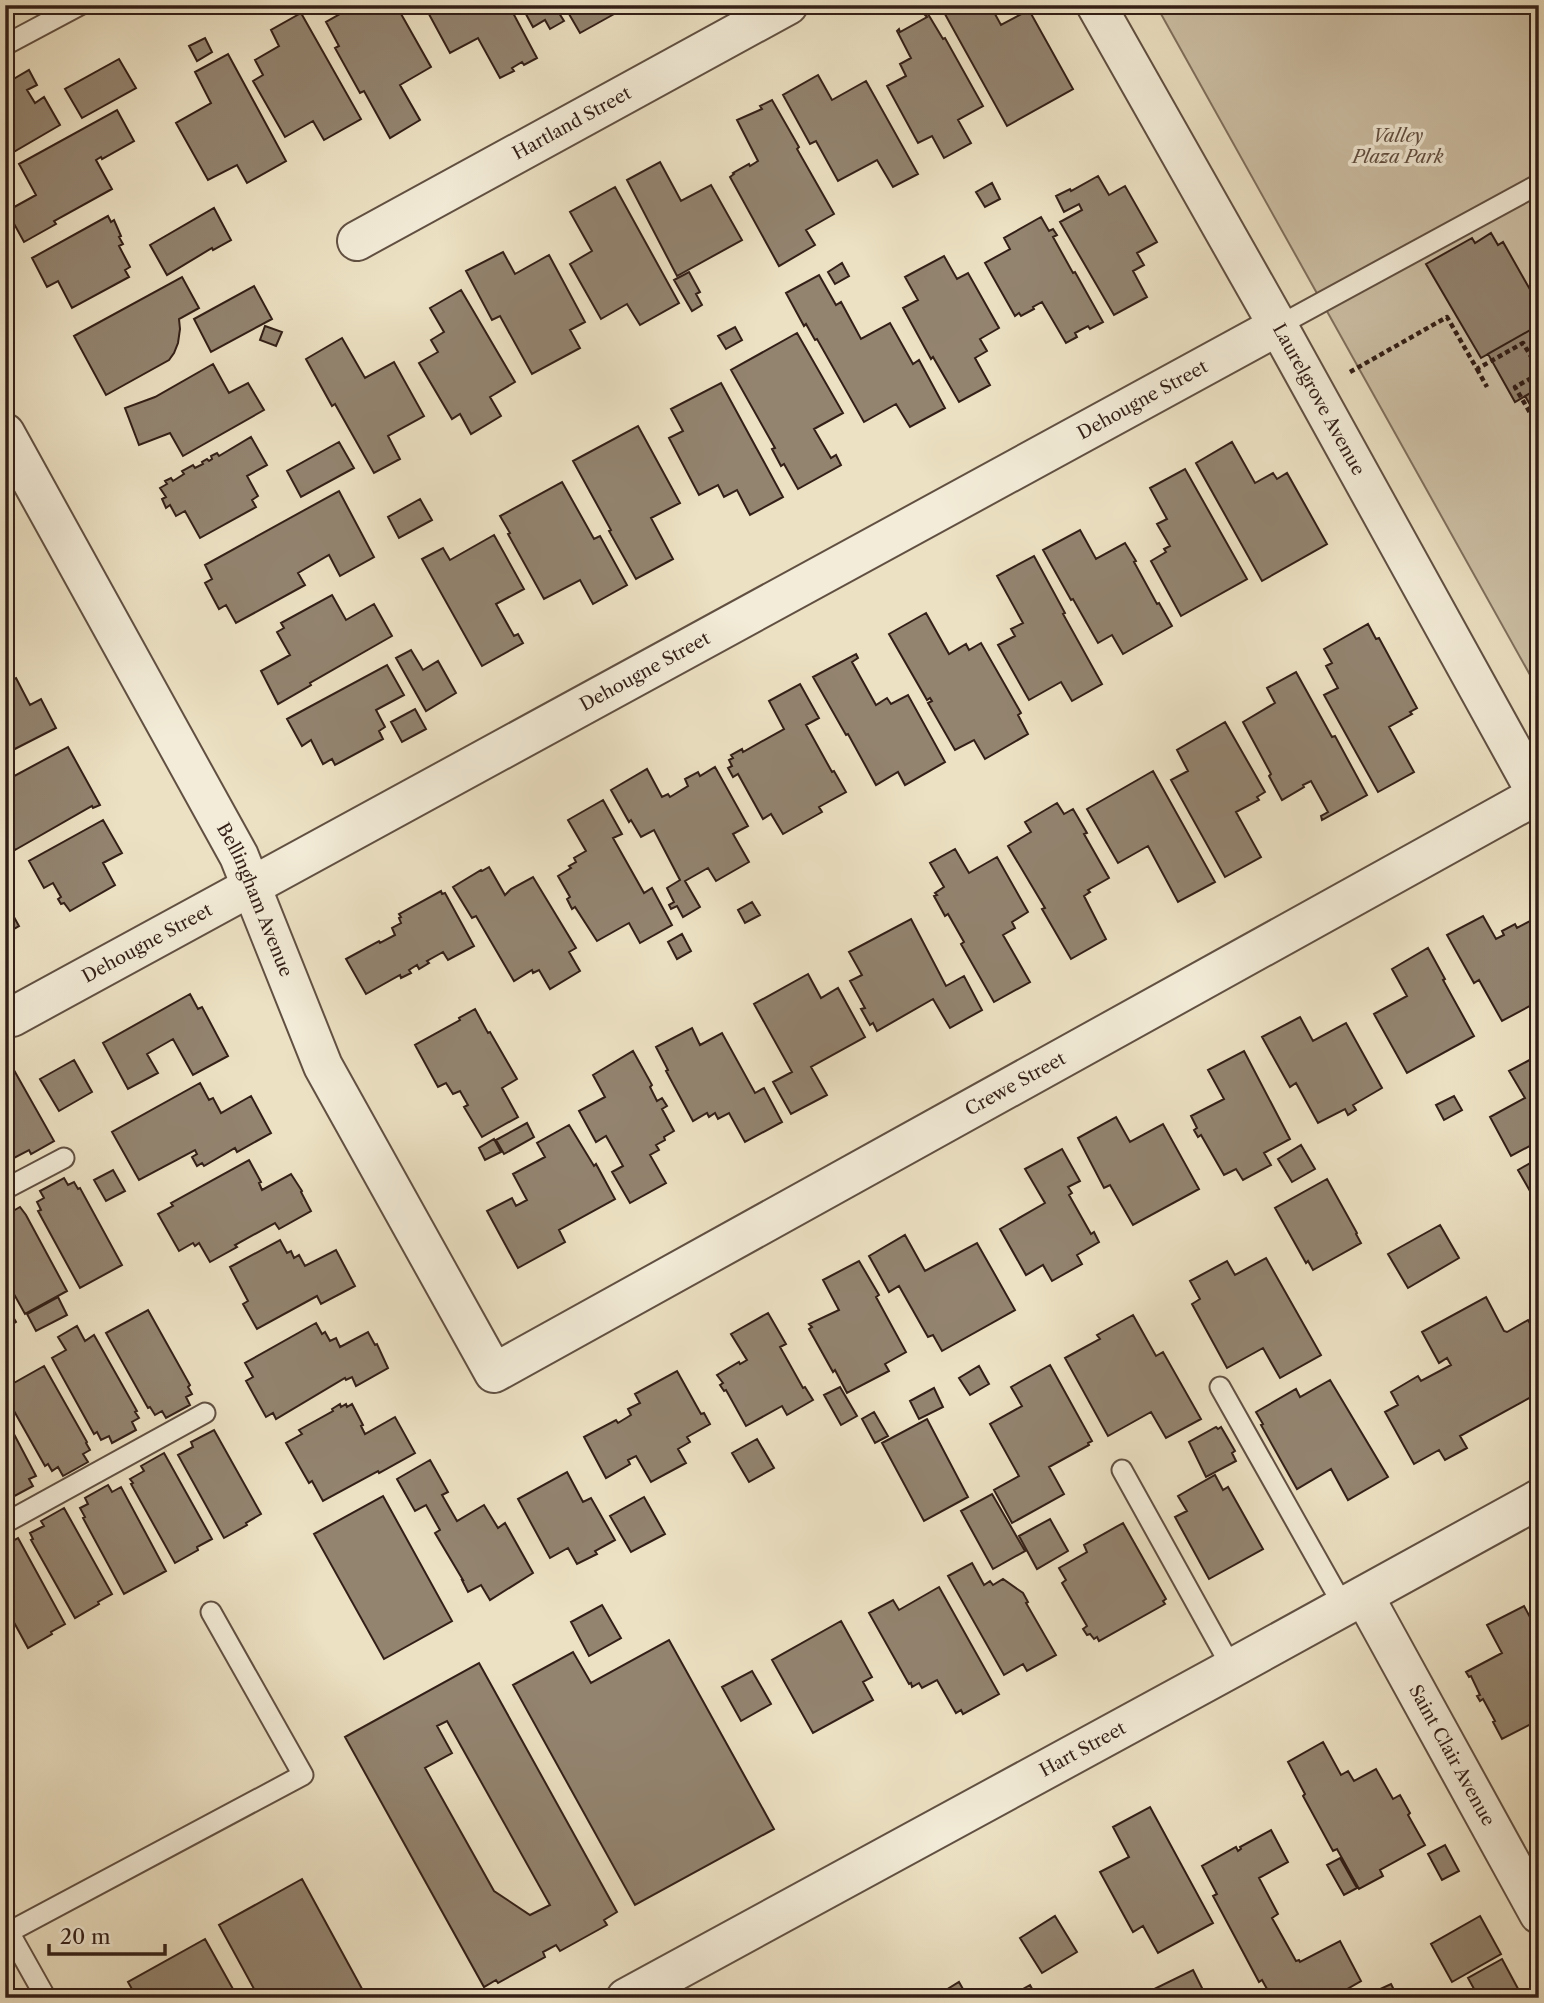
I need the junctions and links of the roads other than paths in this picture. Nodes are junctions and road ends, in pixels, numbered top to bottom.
1 (80, 5) edge
2 (788, 5) edge
3 (1096, 5) edge
4 (5, 46) edge
5 (1539, 184) edge
6 (357, 241) dead end
7 (1278, 326) junction
8 (5, 433) edge
9 (1538, 796) edge
10 (251, 887) junction
11 (12, 1017) dead end
12 (64, 1157) dead end
13 (5, 1189) edge
14 (494, 1373) joint
15 (1220, 1387) dead end
16 (205, 1413) dead end
17 (1122, 1470) dead end
18 (1539, 1499) edge
19 (5, 1523) edge
20 (1354, 1602) junction
21 (211, 1612) dead end
22 (1232, 1668) junction
23 (1539, 1914) edge
24 (7, 1928) edge
25 (46, 1998) edge
26 (626, 1998) edge

1 - 4 lane
2 - 6 street, Hartland Street
3 - 7 street, Laurelgrove Avenue
5 - 7 lane
7 - 9 street, Laurelgrove Avenue
7 - 10 street, Dehougne Street
8 - 10 street, Bellingham Avenue
9 - 14 street, Crewe Street
10 - 11 street, Dehougne Street
10 - 14 street, Bellingham Avenue
12 - 13 lane
15 - 20 lane
16 - 19 lane
17 - 22 lane
18 - 20 street, Hart Street
20 - 22 street, Hart Street
20 - 23 street, Saint Clair Avenue
21 - 24 lane
22 - 26 street, Hart Street
24 - 25 lane

